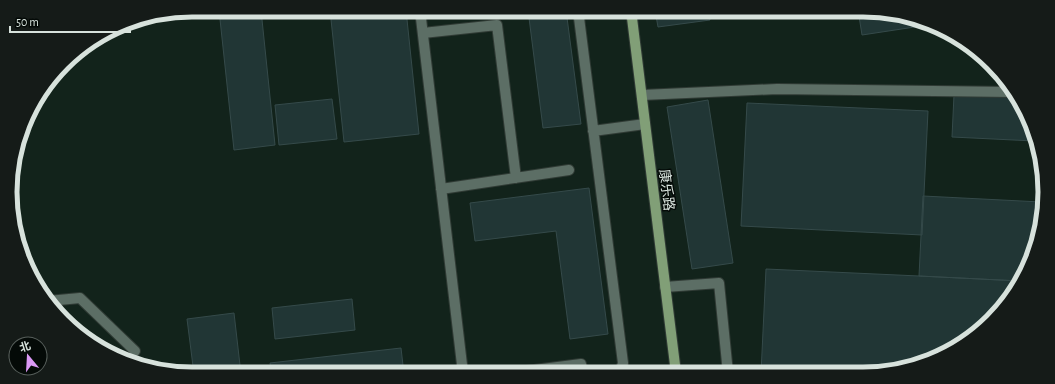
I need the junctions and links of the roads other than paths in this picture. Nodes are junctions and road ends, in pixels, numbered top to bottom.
1 (421, 17) edge
2 (579, 17) edge
3 (632, 17) edge
4 (423, 33) junction
5 (1007, 92) edge
6 (642, 95) junction
7 (645, 124) junction
8 (593, 131) junction
9 (569, 170) dead end
10 (516, 178) junction
11 (441, 189) junction
12 (665, 287) junction
13 (54, 300) edge
14 (135, 351) dead end
15 (462, 367) edge
16 (558, 367) edge
17 (582, 367) edge
18 (622, 367) edge
19 (675, 367) edge
20 (727, 367) edge

1 - 4 street
2 - 8 street
3 - 6 main road, 康乐路
4 - 10 street
4 - 11 street
5 - 6 street
6 - 7 main road, 康乐路
7 - 8 street
7 - 12 main road, 康乐路
8 - 18 street
9 - 10 street
10 - 11 street
11 - 15 street
12 - 19 main road, 康乐路
12 - 20 street
13 - 14 street
16 - 17 street

